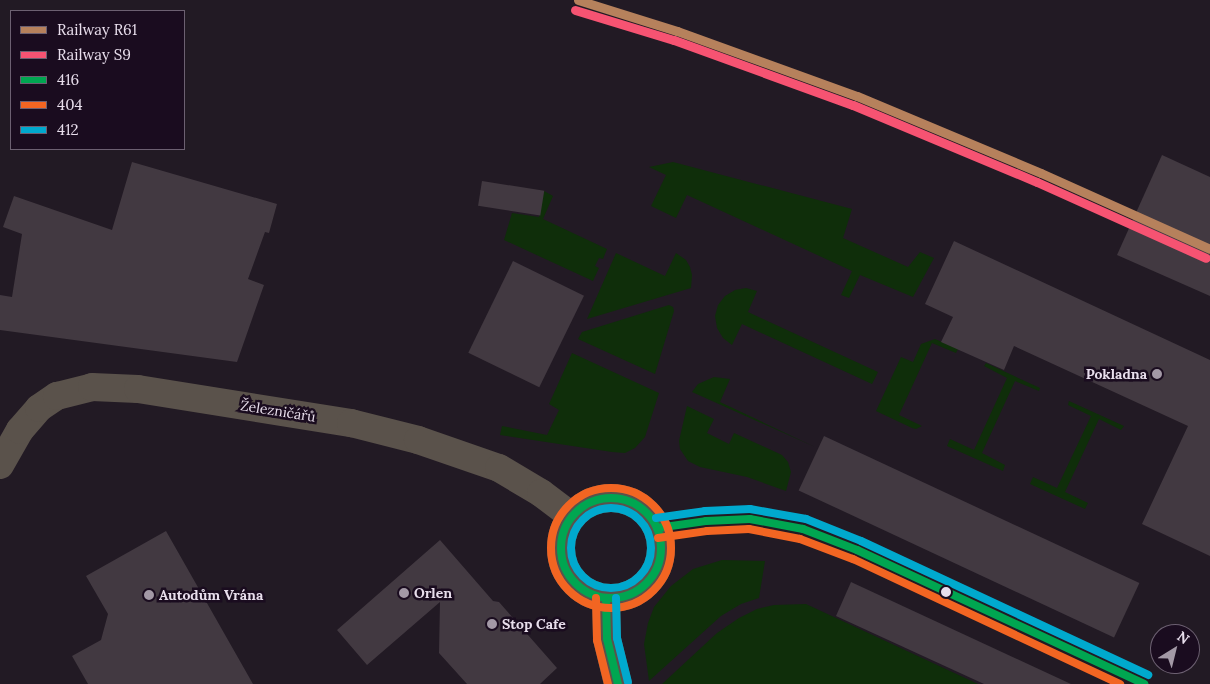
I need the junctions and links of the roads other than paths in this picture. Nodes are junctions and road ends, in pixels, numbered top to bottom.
1 (0, 466) edge
2 (572, 516) junction
3 (606, 598) junction
4 (618, 684) edge

1 - 2 street, Železničářů
2 - 3 street
2 - 3 street
3 - 4 street

